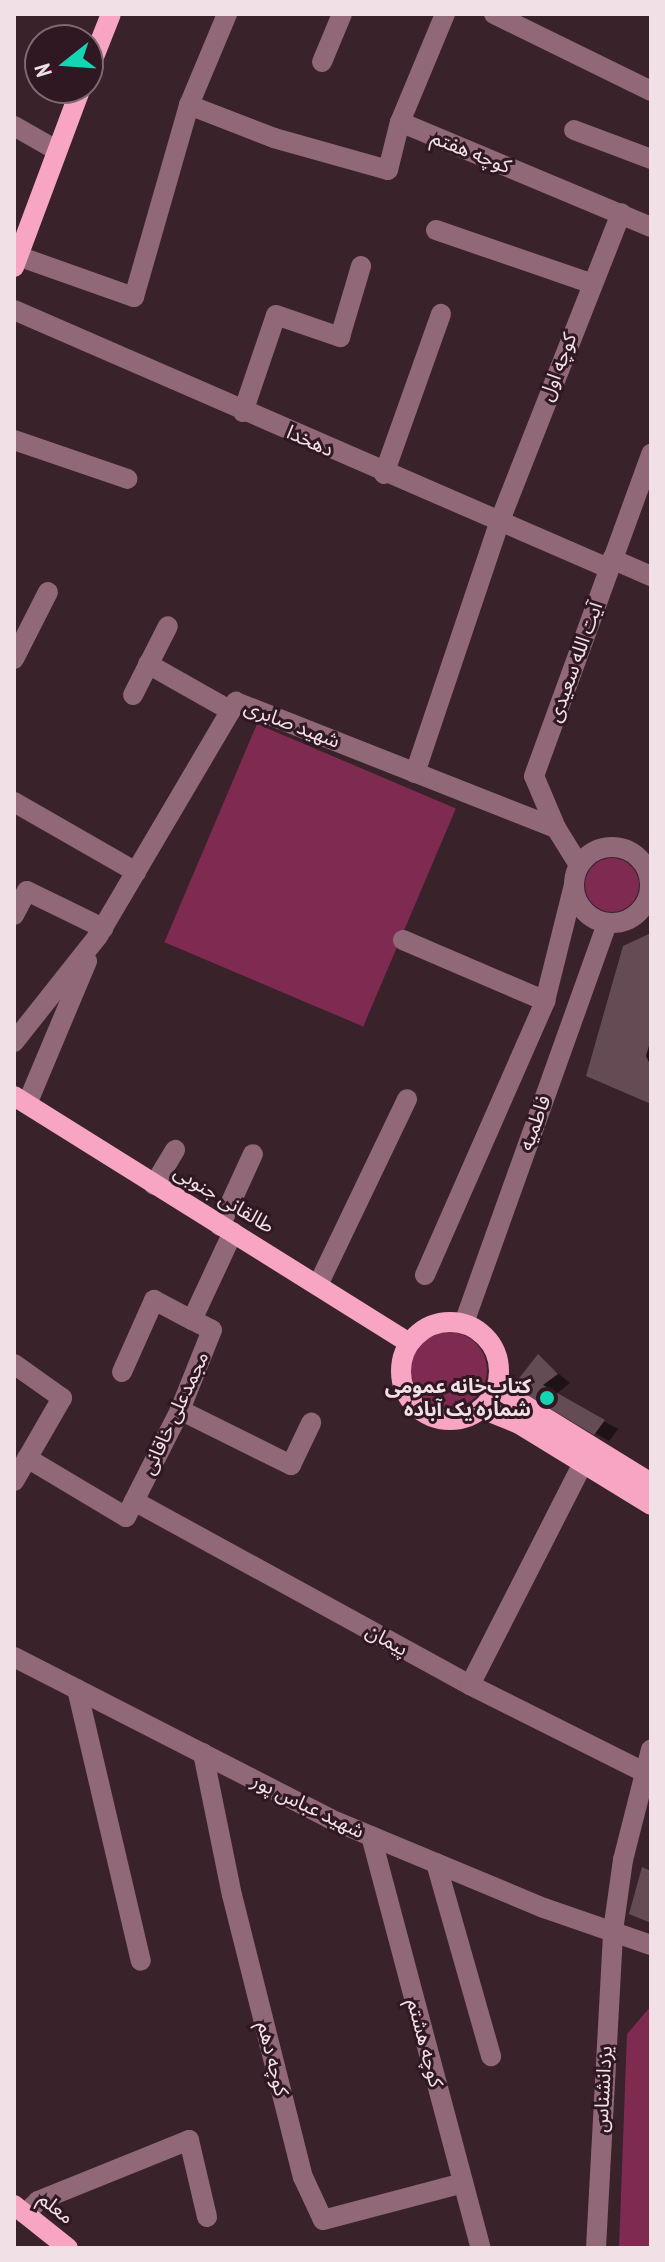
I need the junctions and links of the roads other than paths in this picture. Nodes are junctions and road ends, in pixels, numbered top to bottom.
1 (227, 14) edge
2 (342, 14) edge
3 (445, 14) edge
4 (494, 14) edge
5 (322, 62) dead end
6 (651, 91) edge
7 (75, 104) edge
8 (189, 105) junction
9 (400, 122) junction
10 (14, 126) edge
11 (574, 130) dead end
12 (56, 150) junction
13 (651, 159) edge
14 (621, 213) junction
15 (651, 227) edge
16 (436, 230) dead end
17 (16, 262) edge
18 (361, 266) dead end
19 (590, 283) junction
20 (14, 310) edge
21 (441, 314) dead end
22 (243, 412) junction
23 (14, 440) edge
24 (651, 455) edge
25 (384, 474) junction
26 (128, 479) dead end
27 (499, 523) junction
28 (610, 564) junction
29 (651, 576) edge
30 (48, 592) dead end
31 (168, 626) dead end
32 (14, 659) edge
33 (148, 664) junction
34 (133, 695) dead end
35 (231, 711) junction
36 (415, 773) junction
37 (14, 802) edge
38 (556, 828) junction
39 (579, 865) junction
40 (136, 872) junction
41 (574, 885) junction
42 (650, 887) edge
43 (14, 915) edge
44 (607, 923) junction
45 (100, 932) junction
46 (403, 940) dead end
47 (545, 1001) junction
48 (14, 1042) edge
49 (407, 1099) dead end
50 (20, 1100) edge
51 (175, 1150) dead end
52 (253, 1154) dead end
53 (154, 1185) junction
54 (227, 1229) junction
55 (425, 1275) dead end
56 (318, 1285) junction
57 (192, 1320) junction
58 (464, 1323) junction
59 (409, 1343) junction
60 (14, 1364) edge
61 (122, 1372) dead end
62 (497, 1388) junction
63 (482, 1409) junction
64 (180, 1410) junction
65 (311, 1423) dead end
66 (27, 1458) junction
67 (583, 1463) junction
68 (14, 1481) edge
69 (651, 1483) edge
70 (651, 1505) edge
71 (130, 1509) junction
72 (14, 1657) edge
73 (470, 1685) junction
74 (77, 1689) junction
75 (651, 1749) edge
76 (203, 1753) junction
77 (644, 1772) junction
78 (371, 1836) junction
79 (436, 1863) junction
80 (613, 1931) junction
81 (651, 1945) edge
82 (141, 1961) dead end
83 (491, 2056) dead end
84 (463, 2183) junction
85 (19, 2210) edge
86 (207, 2217) dead end
87 (68, 2248) edge
88 (481, 2248) edge
89 (596, 2248) edge

1 - 8 street
2 - 5 street
3 - 9 street
4 - 6 street
7 - 12 main road
8 - 9 street
8 - 17 street
9 - 14 street, کوچه هفتم
10 - 12 street
11 - 13 street
12 - 17 main road
14 - 15 street, کوچه هفتم
14 - 19 street, کوچه اول
16 - 19 street
18 - 22 street
19 - 27 street, کوچه اول
20 - 22 street, دهخدا
21 - 25 street
22 - 25 street, دهخدا
23 - 26 street
24 - 28 street, آیت الله سعیدی
25 - 27 street, دهخدا
27 - 28 street, دهخدا
27 - 36 street, کوچه اول
28 - 29 street
28 - 38 street, آیت الله سعیدی
30 - 32 street
31 - 33 street
33 - 34 street
33 - 35 street
35 - 36 street, شهید صابری
35 - 40 street, شهید صابری
36 - 38 street, شهید صابری
37 - 40 street
38 - 39 street, آیت الله سعیدی
39 - 41 street
39 - 42 street
40 - 45 street, شهید صابری
41 - 44 street
41 - 47 street, فاطمیه
42 - 44 street
43 - 45 street
44 - 58 street, فاطمیه
45 - 48 street
45 - 50 street
46 - 47 street
47 - 55 street, فاطمیه
49 - 56 street
50 - 53 main road, طالقانی جنوبی
51 - 53 street
52 - 54 street, مجمدعلی خاقانی
53 - 54 main road, طالقانی جنوبی
54 - 56 main road, طالقانی جنوبی
54 - 57 street, مجمدعلی خاقانی
56 - 59 main road, طالقانی جنوبی
57 - 61 street
57 - 64 street, مجمدعلی خاقانی
58 - 59 main road
58 - 62 main road
59 - 63 main road
60 - 66 street
62 - 63 main road
62 - 69 main road
63 - 67 main road
64 - 65 street
64 - 71 street, مجمدعلی خاقانی
66 - 68 street
66 - 71 street, پیمان
67 - 70 main road
67 - 73 street
71 - 73 street, پیمان
72 - 74 street, شهید عباس پور
73 - 77 street, پیمان
74 - 76 street, شهید عباس پور
74 - 82 street
75 - 77 street, یزدانشناس
76 - 78 street, شهید عباس پور
76 - 84 street, کوچه دهم
77 - 80 street, یزدانشناس
78 - 79 street, شهید عباس پور
78 - 84 street, کوچه هشتم
79 - 80 street, شهید عباس پور
79 - 83 street
80 - 81 street, شهید عباس پور
80 - 89 street, یزدانشناس
84 - 88 street, کوچه هشتم
85 - 86 street
85 - 87 main road, معلم

